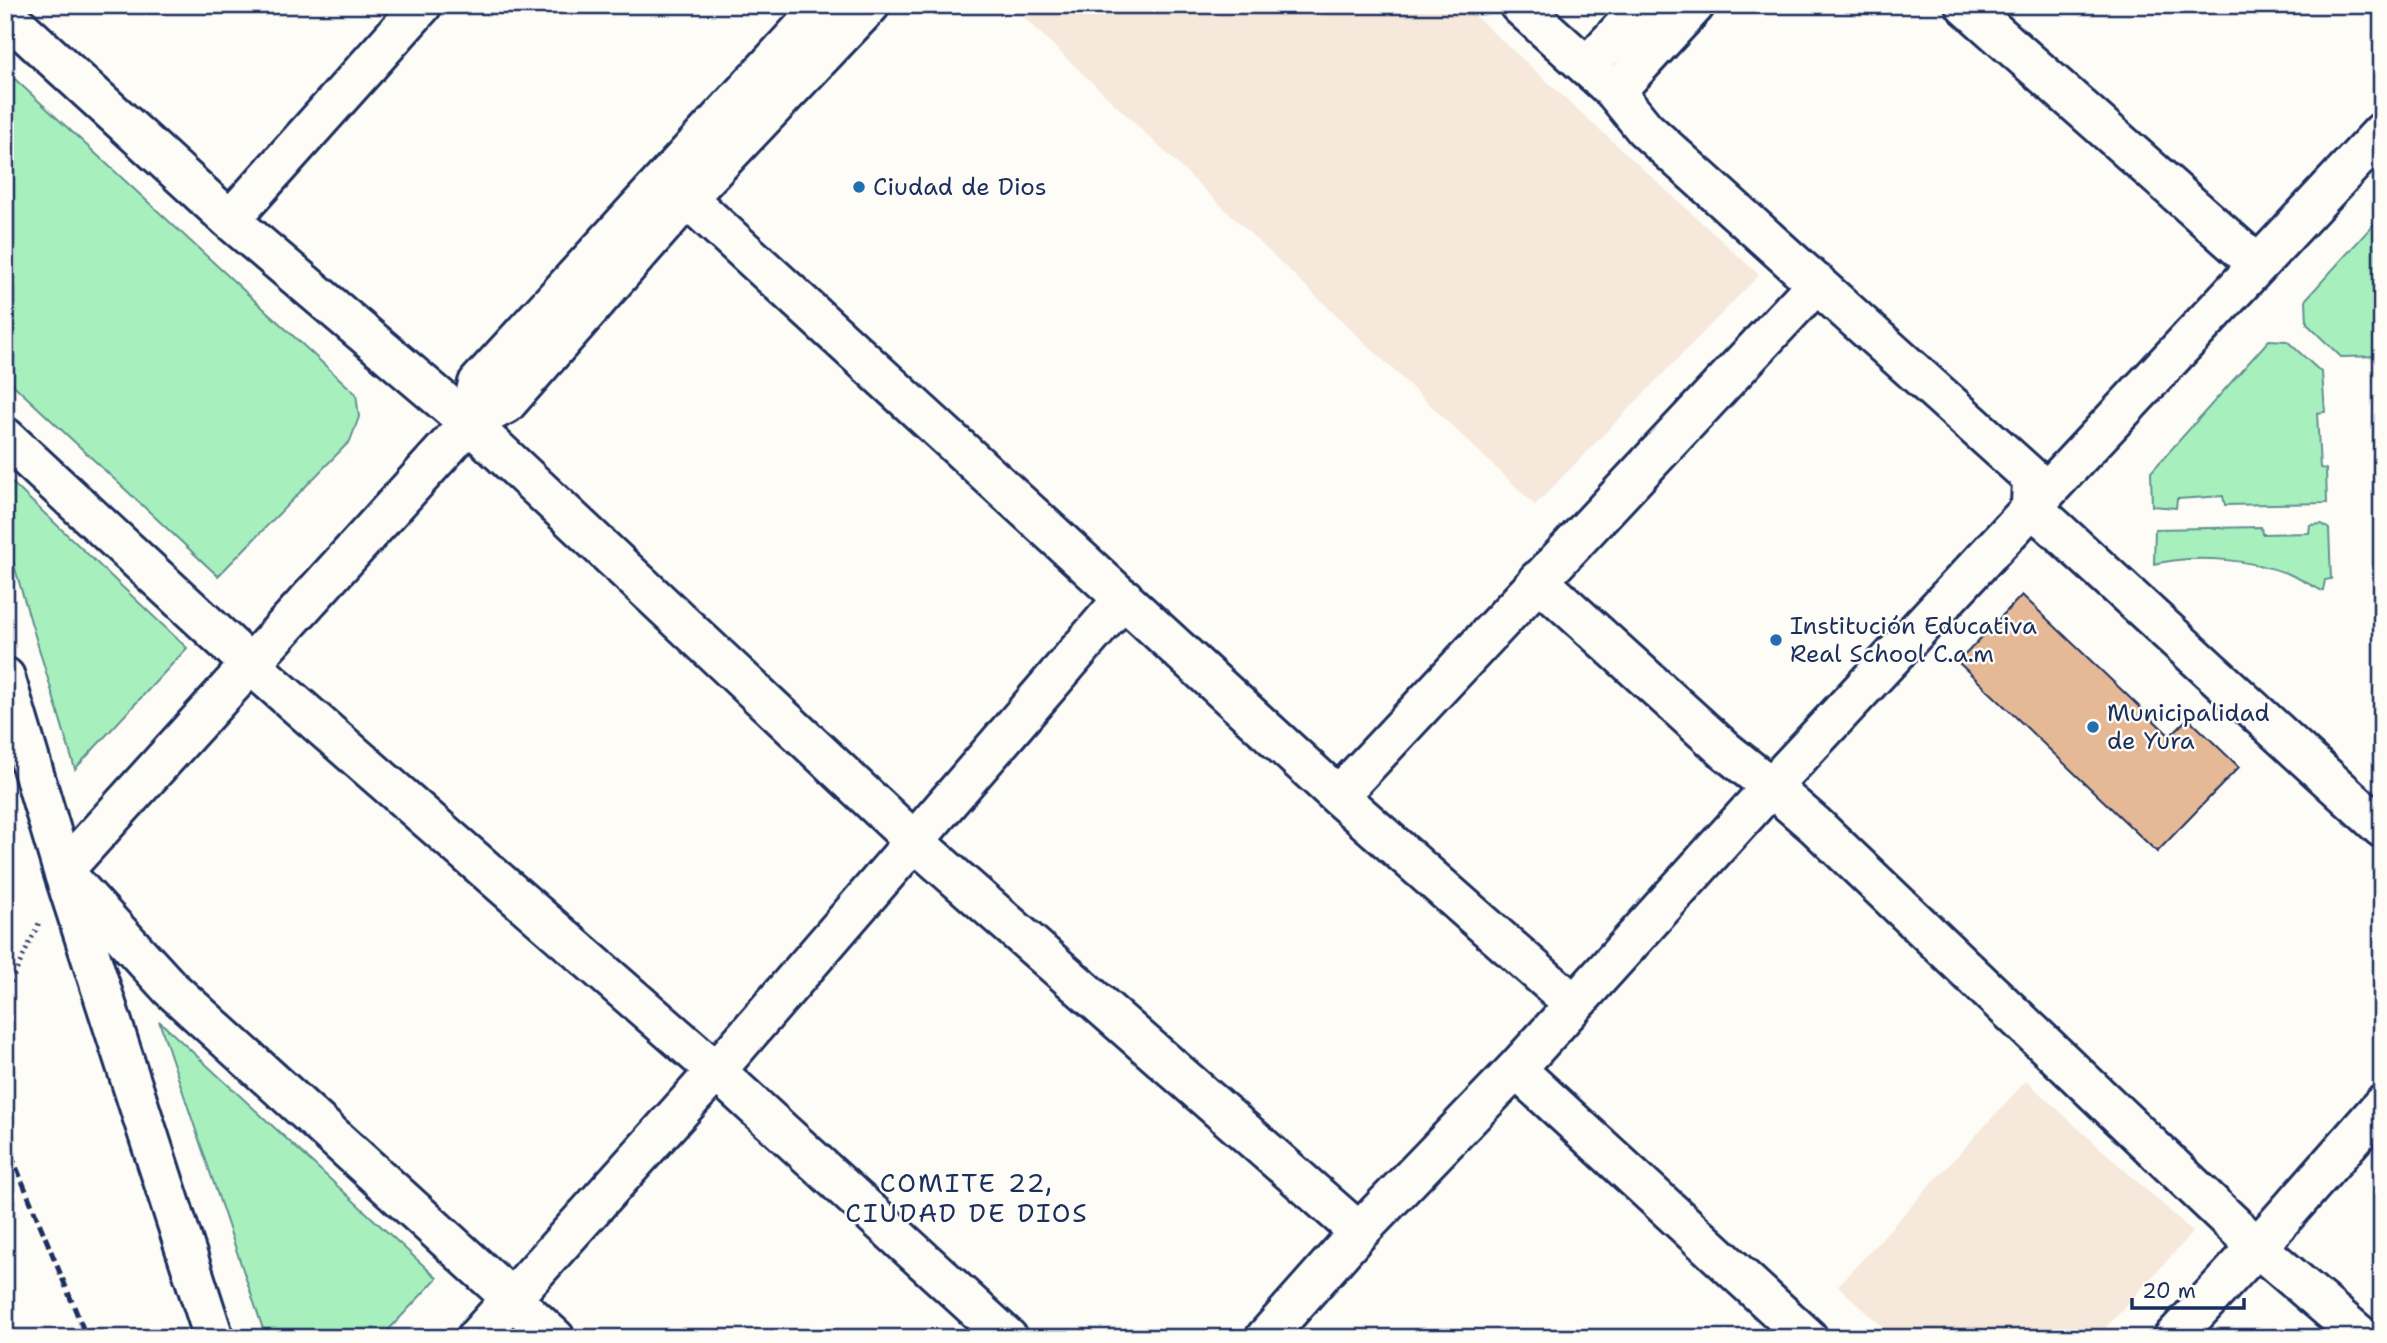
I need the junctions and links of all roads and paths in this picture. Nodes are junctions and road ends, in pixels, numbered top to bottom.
1 (422, 5) edge
2 (824, 5) edge
3 (870, 5) edge
4 (1519, 5) edge
5 (1644, 5) edge
6 (1695, 5) edge
7 (1965, 5) edge
8 (5, 14) edge
9 (1587, 66) junction
10 (1615, 92) junction
11 (2382, 132) edge
12 (687, 198) junction
13 (230, 220) junction
14 (2257, 264) junction
15 (1817, 283) junction
16 (469, 424) junction
17 (5, 438) edge
18 (2031, 506) junction
19 (1538, 580) junction
20 (1124, 598) junction
21 (251, 665) junction
22 (5, 677) edge
23 (1771, 786) junction
24 (1338, 796) junction
25 (2382, 828) edge
26 (915, 842) junction
27 (64, 871) junction
28 (5, 995) edge
29 (1574, 1004) junction
30 (1516, 1069) junction
31 (716, 1071) junction
32 (2382, 1105) edge
33 (1359, 1233) junction
34 (2257, 1247) junction
35 (512, 1299) junction
36 (215, 1338) edge
37 (476, 1338) edge
38 (555, 1338) edge
39 (1008, 1338) edge
40 (1265, 1338) edge
41 (1808, 1338) edge
42 (2173, 1338) edge
43 (2363, 1338) edge

1 - 13 street
2 - 16 street
3 - 12 street
4 - 9 street
5 - 9 street
6 - 10 street
7 - 14 street
8 - 13 street
9 - 10 street
10 - 15 street
11 - 14 street
12 - 16 street
12 - 20 street
13 - 16 street
14 - 18 street
15 - 18 street
15 - 19 street
16 - 21 street
16 - 26 street
17 - 21 street
18 - 23 street
18 - 25 street
19 - 23 street
19 - 24 street
20 - 24 street
20 - 26 street
21 - 27 street
21 - 31 street
22 - 27 street
23 - 29 street
23 - 34 street
24 - 29 street
26 - 31 street
26 - 33 street
27 - 28 path
27 - 35 street
27 - 36 street
29 - 30 street
30 - 33 street
30 - 41 street
31 - 35 street
31 - 39 street
32 - 34 street
33 - 40 street
34 - 42 street
34 - 43 street
35 - 37 street
35 - 38 street

